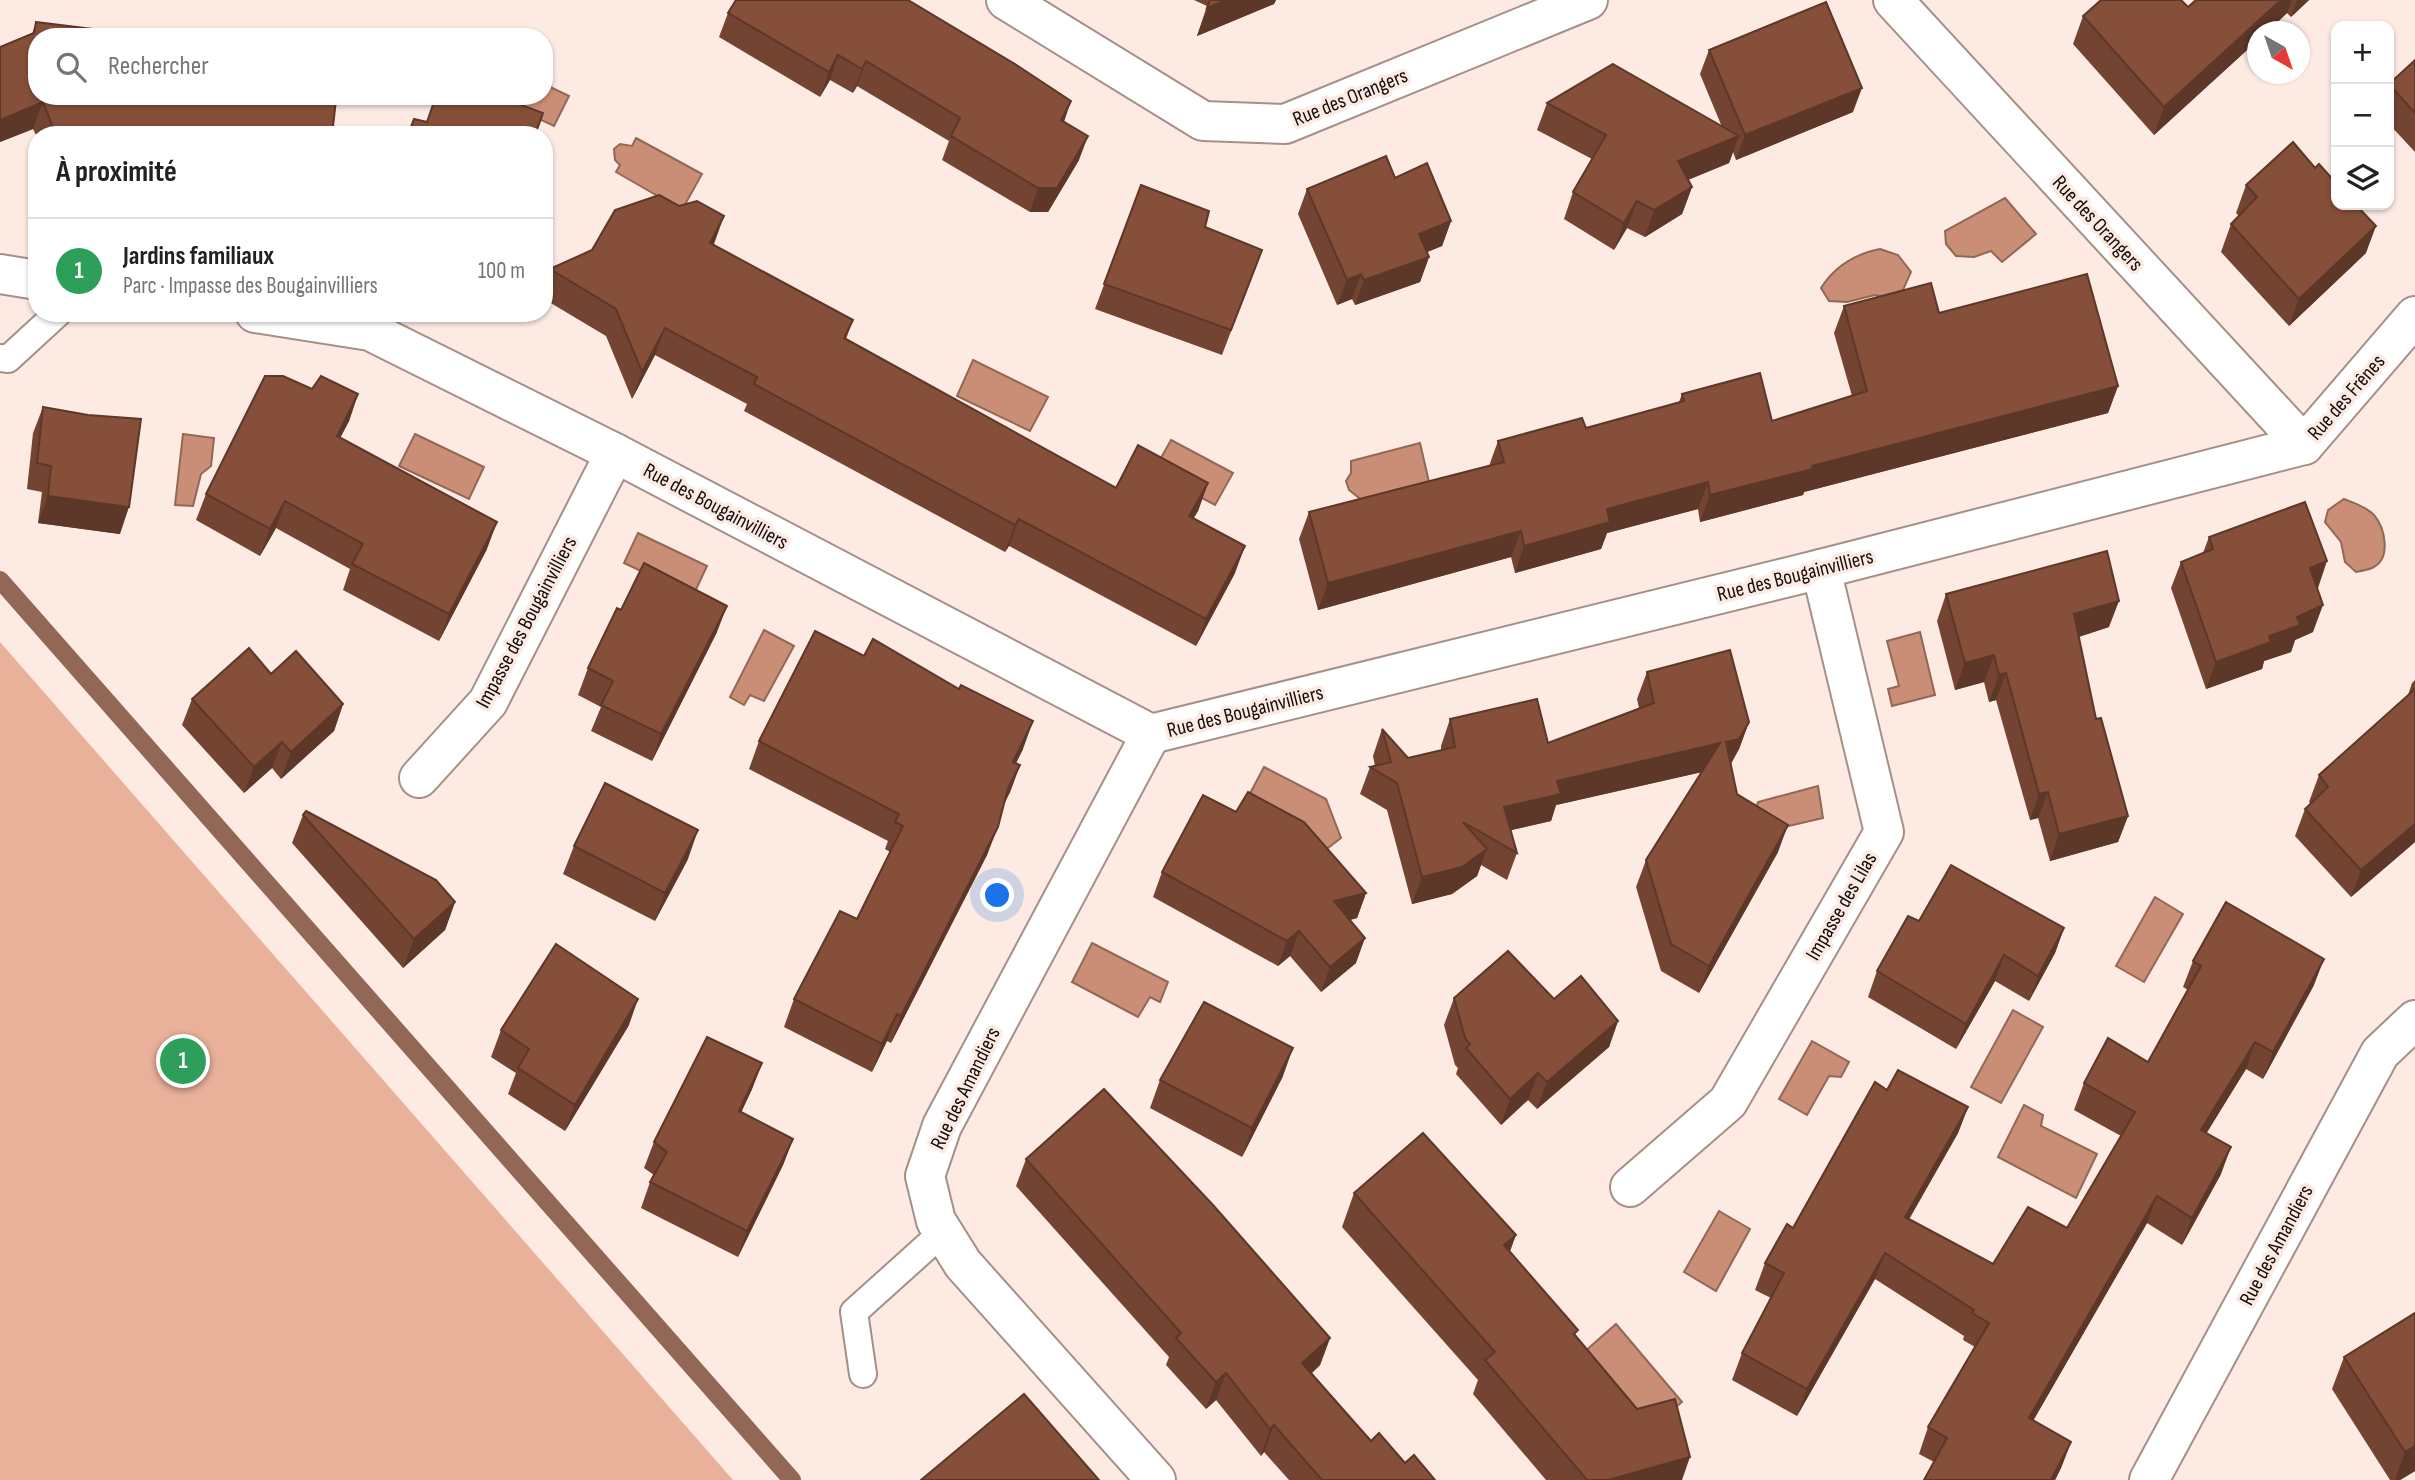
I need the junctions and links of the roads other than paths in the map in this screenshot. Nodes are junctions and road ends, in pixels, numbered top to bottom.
1 (1006, 0) edge
2 (1588, 0) edge
3 (1893, 0) edge
4 (0, 274) edge
5 (28, 279) edge
6 (2415, 316) edge
7 (48, 322) edge
8 (312, 322) edge
9 (0, 358) edge
10 (2304, 445) junction
11 (615, 453) junction
12 (1821, 569) junction
13 (1151, 734) junction
14 (419, 778) dead end
15 (2415, 1020) edge
16 (1630, 1187) dead end
17 (943, 1232) junction
18 (863, 1374) dead end
19 (1156, 1480) edge
20 (2149, 1480) edge

1 - 2 street, Rue des Orangers
3 - 10 street, Rue des Orangers
4 - 5 street
6 - 10 street, Rue des Frênes
7 - 9 lane
8 - 11 street, Rue des Bougainvilliers
10 - 12 street, Rue des Bougainvilliers
11 - 13 street, Rue des Bougainvilliers
11 - 14 street, Impasse des Bougainvilliers
12 - 13 street, Rue des Bougainvilliers
12 - 16 street, Impasse des Lilas
13 - 17 street, Rue des Amandiers
15 - 20 street, Rue des Amandiers
17 - 18 lane
17 - 19 street, Rue des Amandiers

